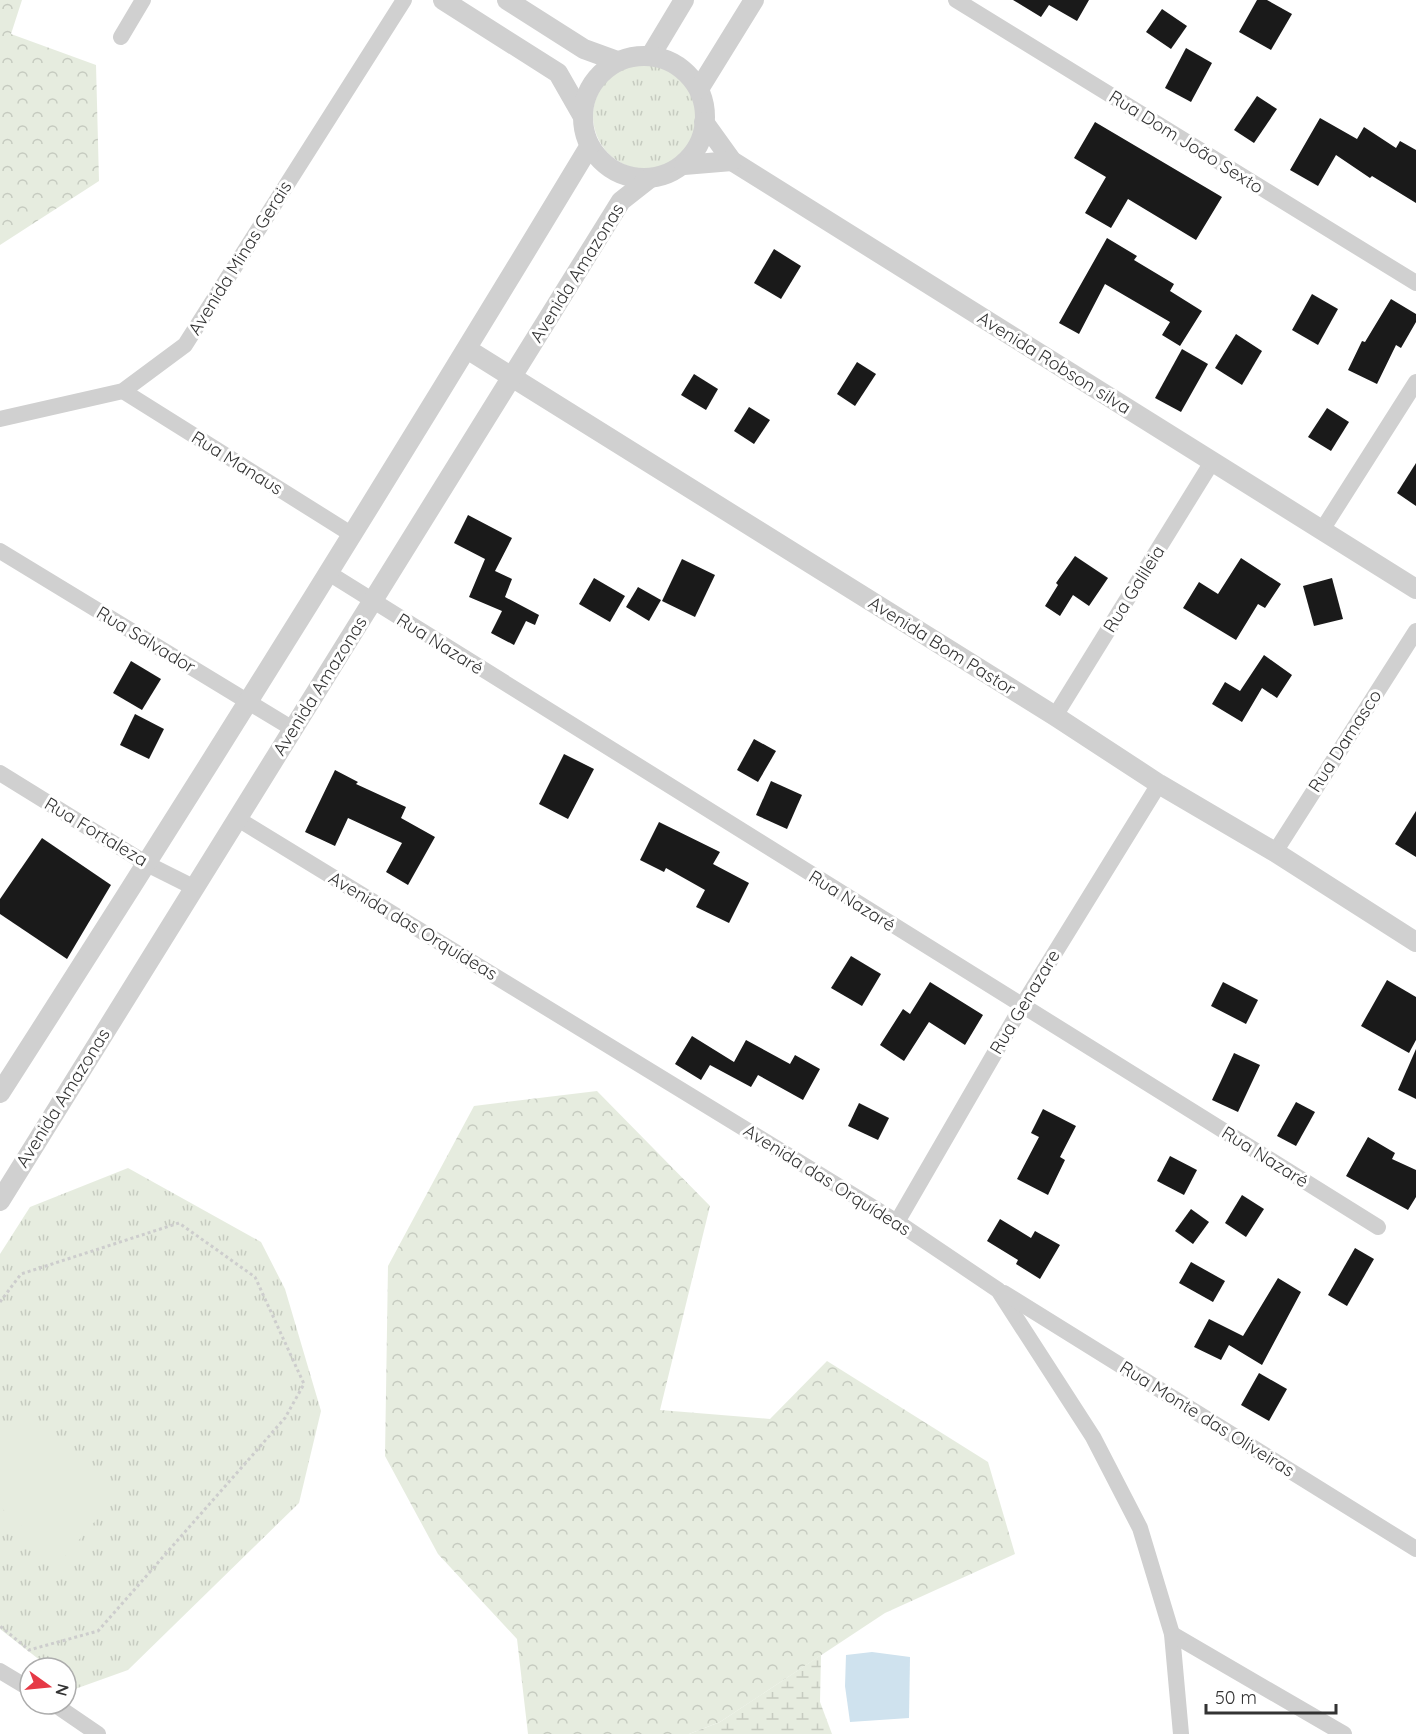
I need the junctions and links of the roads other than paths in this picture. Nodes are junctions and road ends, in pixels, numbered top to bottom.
1 (143, 0) edge
2 (404, 0) edge
3 (443, 0) edge
4 (507, 0) edge
5 (684, 0) edge
6 (754, 0) edge
7 (956, 0) edge
8 (121, 37) dead end
9 (651, 55) junction
10 (617, 61) junction
11 (699, 89) junction
12 (582, 115) junction
13 (704, 122) junction
14 (590, 147) junction
15 (732, 161) junction
16 (684, 165) junction
17 (649, 179) junction
18 (1416, 283) edge
19 (467, 349) junction
20 (511, 377) junction
21 (1416, 382) edge
22 (123, 391) junction
23 (1, 416) edge
24 (1212, 462) junction
25 (1322, 530) junction
26 (351, 534) junction
27 (0, 551) edge
28 (327, 572) junction
29 (1416, 589) edge
30 (373, 602) junction
31 (1416, 631) edge
32 (246, 701) junction
33 (1055, 716) junction
34 (293, 729) junction
35 (0, 773) edge
36 (1159, 784) junction
37 (238, 819) junction
38 (1275, 852) junction
39 (147, 864) junction
40 (193, 887) junction
41 (1416, 942) edge
42 (1022, 1006) junction
43 (0, 1093) edge
44 (0, 1201) edge
45 (897, 1222) junction
46 (1378, 1227) dead end
47 (998, 1290) junction
48 (1416, 1549) edge
49 (1172, 1634) junction
50 (0, 1671) edge
51 (18, 1682) edge
52 (72, 1716) edge
53 (98, 1734) edge
54 (1181, 1734) edge
55 (1344, 1734) edge

1 - 8 street
2 - 22 street, Avenida Minas Gerais
3 - 12 street
4 - 10 street
5 - 9 street
6 - 11 street
7 - 18 street, Rua Dom João Sexto
9 - 10 street
9 - 11 street
10 - 12 street
11 - 13 street
12 - 14 street
13 - 15 street, Avenida Robson silva
13 - 16 street
14 - 17 street
14 - 19 street
15 - 16 street
15 - 24 street, Avenida Robson silva
16 - 17 street
17 - 20 street, Avenida Amazonas
19 - 20 street, Avenida Bom Pastor
19 - 26 street
20 - 30 street, Avenida Amazonas
20 - 33 street, Avenida Bom Pastor
21 - 25 street
22 - 23 street, Avenida Minas Gerais
22 - 26 street, Rua Manaus
24 - 25 street, Avenida Robson silva
24 - 33 street, Rua Galileia
25 - 29 street, Avenida Robson silva
26 - 28 street
27 - 32 street, Rua Salvador
28 - 30 street, Rua Nazaré
28 - 32 street
30 - 34 street, Avenida Amazonas
30 - 42 street, Rua Nazaré
31 - 38 street, Rua Damasco
32 - 34 street, Rua Salvador
32 - 39 street
33 - 36 street, Avenida Bom Pastor
34 - 37 street, Avenida Amazonas
35 - 39 street, Rua Fortaleza
36 - 38 street, Avenida Bom Pastor
36 - 42 street, Rua Genazare
37 - 40 street, Avenida Amazonas
37 - 45 street, Avenida das Orquídeas
38 - 41 street, Avenida Bom Pastor
39 - 40 street, Rua Fortaleza
39 - 43 street
40 - 44 street, Avenida Amazonas
42 - 45 street, Rua Genazare
42 - 46 street, Rua Nazaré
45 - 47 street, Avenida das Orquídeas
47 - 48 street, Rua Monte das Oliveiras
47 - 49 street, Avenida das Orquídeas
49 - 54 street, Avenida das Orquídeas
49 - 55 street
50 - 51 street
52 - 53 street

